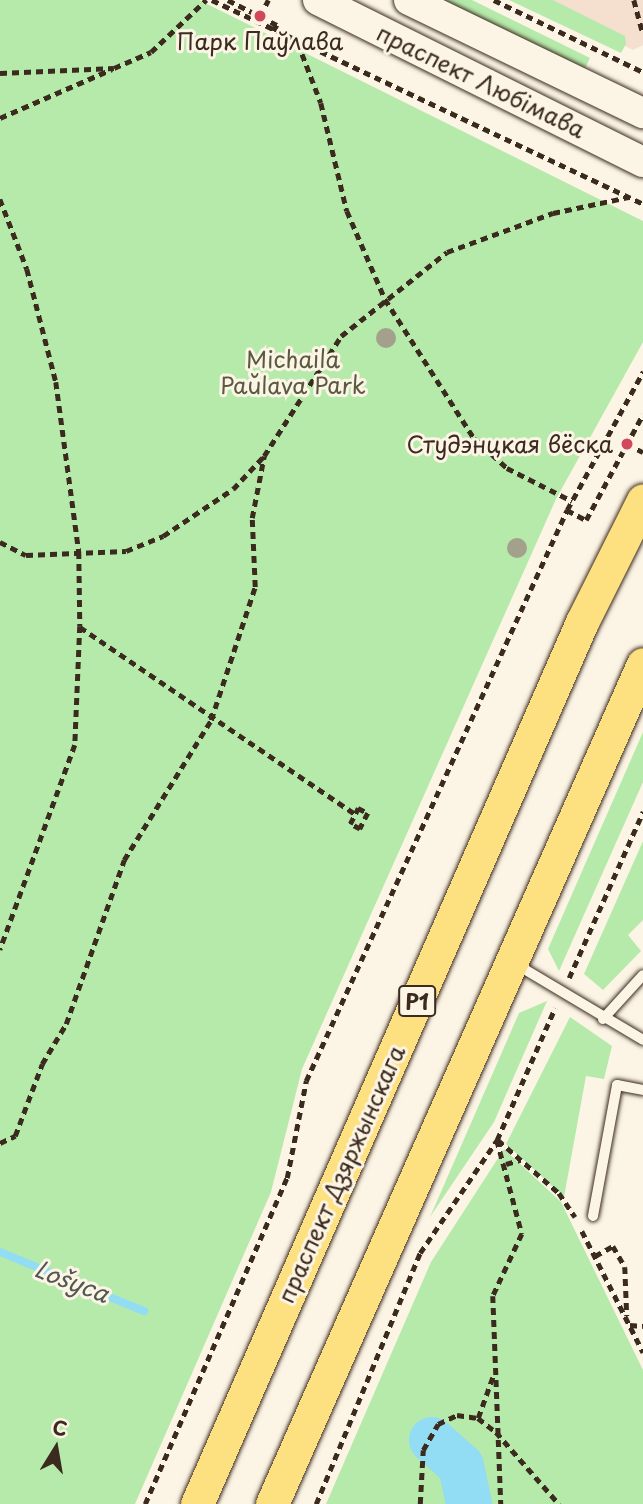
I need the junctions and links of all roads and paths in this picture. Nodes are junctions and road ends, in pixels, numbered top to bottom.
1 (206, 0) edge
2 (212, 0) edge
3 (228, 0) edge
4 (268, 0) edge
5 (318, 0) edge
6 (409, 0) edge
7 (494, 0) edge
8 (634, 0) edge
9 (260, 16) junction
10 (274, 31) junction
11 (643, 34) edge
12 (298, 43) junction
13 (114, 68) junction
14 (643, 72) edge
15 (0, 73) edge
16 (643, 113) edge
17 (0, 118) edge
18 (643, 162) edge
19 (629, 197) junction
20 (0, 199) edge
21 (643, 204) edge
22 (385, 299) junction
23 (643, 372) edge
24 (643, 414) edge
25 (627, 444) junction
26 (643, 452) edge
27 (264, 456) junction
28 (643, 500) edge
29 (572, 501) junction
30 (567, 510) junction
31 (0, 542) edge
32 (79, 552) junction
33 (80, 626) junction
34 (643, 664) edge
35 (211, 720) junction
36 (643, 812) edge
37 (355, 814) junction
38 (0, 950) edge
39 (512, 961) junction
40 (643, 975) edge
41 (563, 991) junction
42 (603, 1019) junction
43 (643, 1040) edge
44 (643, 1090) edge
45 (497, 1140) junction
46 (0, 1143) edge
47 (520, 1160) junction
48 (506, 1164) junction
49 (593, 1216) dead end
50 (595, 1255) junction
51 (628, 1323) junction
52 (643, 1326) edge
53 (643, 1352) edge
54 (494, 1376) junction
55 (478, 1418) junction
56 (502, 1439) junction
57 (145, 1504) edge
58 (197, 1504) edge
59 (272, 1504) edge
60 (316, 1504) edge
61 (420, 1504) edge
62 (501, 1504) edge
63 (559, 1504) edge

1 - 13 path
2 - 10 path
3 - 9 path
4 - 9 path
5 - 18 main road, праспект Любімава
6 - 16 main road, праспект Любімава
7 - 14 path
8 - 11 path
9 - 10 path
10 - 12 path
12 - 19 path
12 - 22 path
13 - 15 path
13 - 17 path
19 - 21 path
19 - 22 path
20 - 32 path
22 - 27 path
22 - 29 path
23 - 29 path
24 - 25 path
25 - 26 path
25 - 30 path
27 - 32 path
27 - 35 path
28 - 58 main road, праспект Дзяржынскага / Р1
29 - 30 path
30 - 57 path
31 - 32 path
32 - 33 path
33 - 35 path
33 - 38 path
34 - 39 main road
35 - 37 path
35 - 46 path
36 - 41 path
37 - 37 path
39 - 41 lane
39 - 59 main road
40 - 42 lane
41 - 42 lane
41 - 45 path
42 - 43 lane
44 - 49 lane
45 - 47 path
45 - 48 path
45 - 60 path
47 - 48 path
47 - 50 path
48 - 54 path
50 - 51 path
50 - 51 path
51 - 52 path
51 - 53 path
54 - 55 path
54 - 56 path
55 - 56 path
55 - 61 path
56 - 62 path
56 - 63 path

